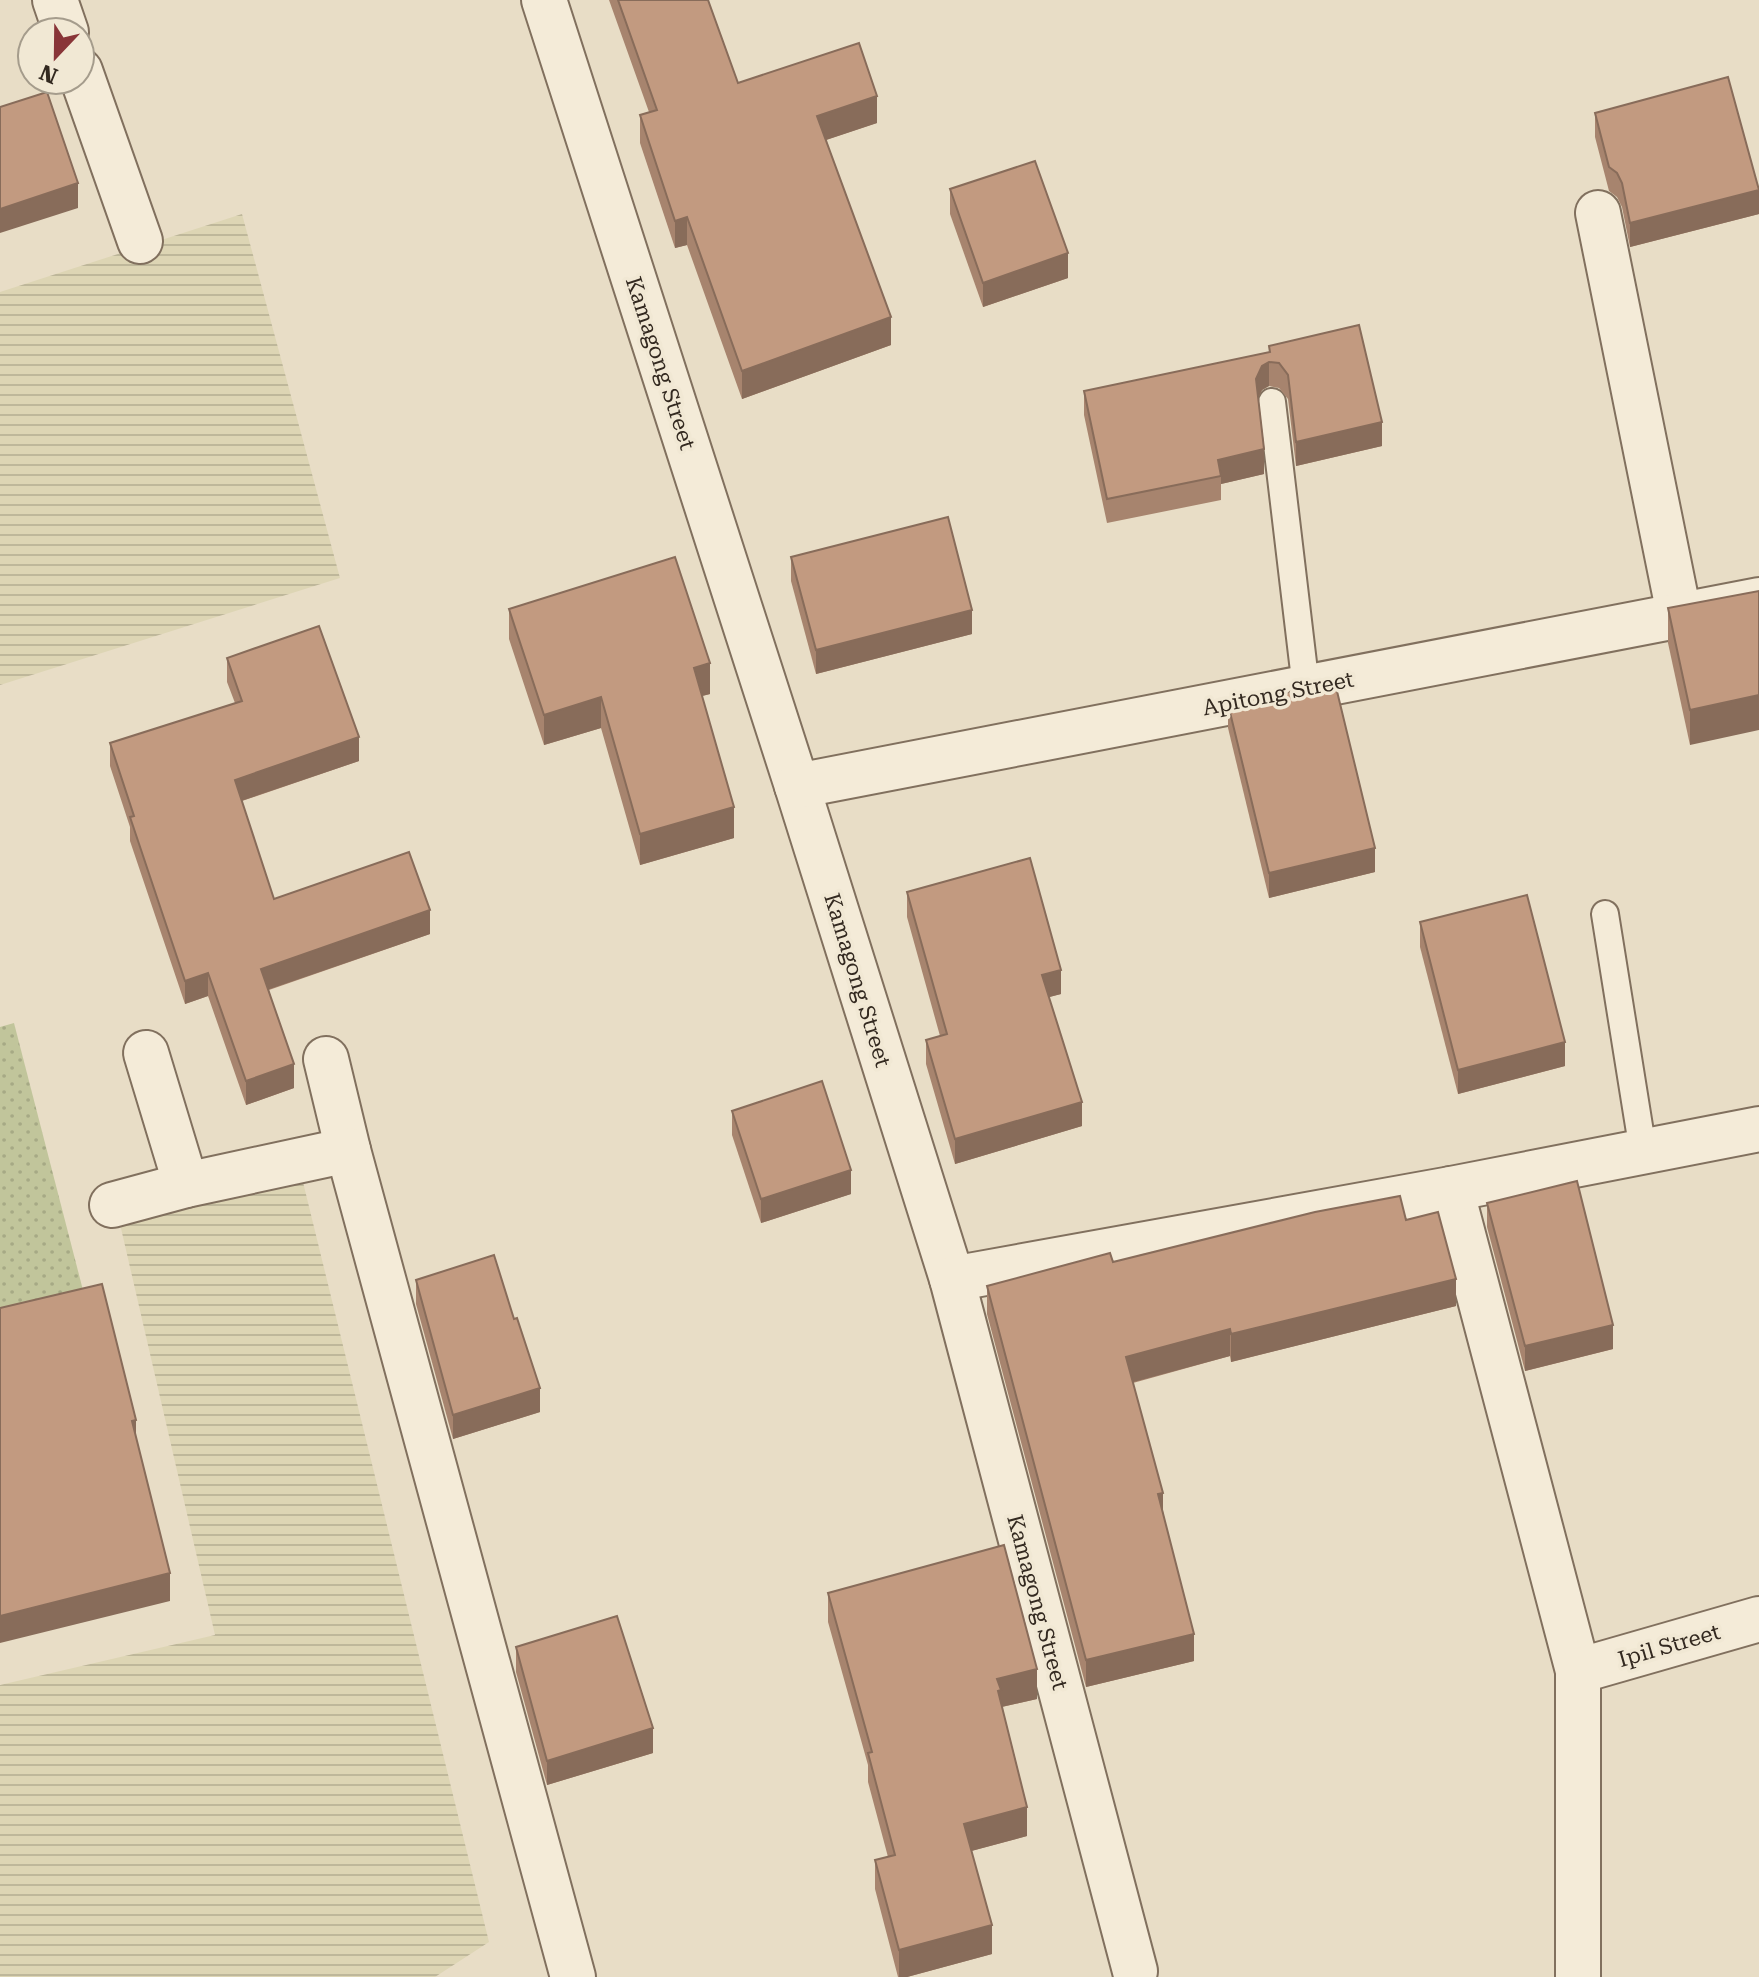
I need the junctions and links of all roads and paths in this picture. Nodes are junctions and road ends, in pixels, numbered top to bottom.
1 (544, 0) edge
2 (89, 96) edge
3 (1598, 213) dead end
4 (140, 241) dead end
5 (1272, 402) dead end
6 (1759, 600) edge
7 (1679, 614) junction
8 (1306, 688) junction
9 (797, 786) junction
10 (1605, 914) dead end
11 (146, 1053) dead end
12 (326, 1059) dead end
13 (1759, 1129) edge
14 (348, 1150) junction
15 (1643, 1151) junction
16 (186, 1185) junction
17 (1451, 1189) junction
18 (112, 1205) dead end
19 (952, 1279) junction
20 (1759, 1619) edge
21 (1578, 1671) junction
22 (1135, 1971) dead end
23 (573, 1977) edge
24 (1578, 1977) edge

1 - 9 street, Kamagong Street
2 - 4 street
3 - 7 street
5 - 8 lane
6 - 7 street, Apitong Street
7 - 8 street, Apitong Street
8 - 9 street, Apitong Street
9 - 19 street, Kamagong Street
10 - 15 lane
11 - 16 street
12 - 14 street
13 - 15 street
14 - 16 street
14 - 23 street
15 - 17 street
16 - 18 street
17 - 19 street
17 - 21 street
19 - 22 street, Kamagong Street
20 - 21 street, Ipil Street
21 - 24 street

